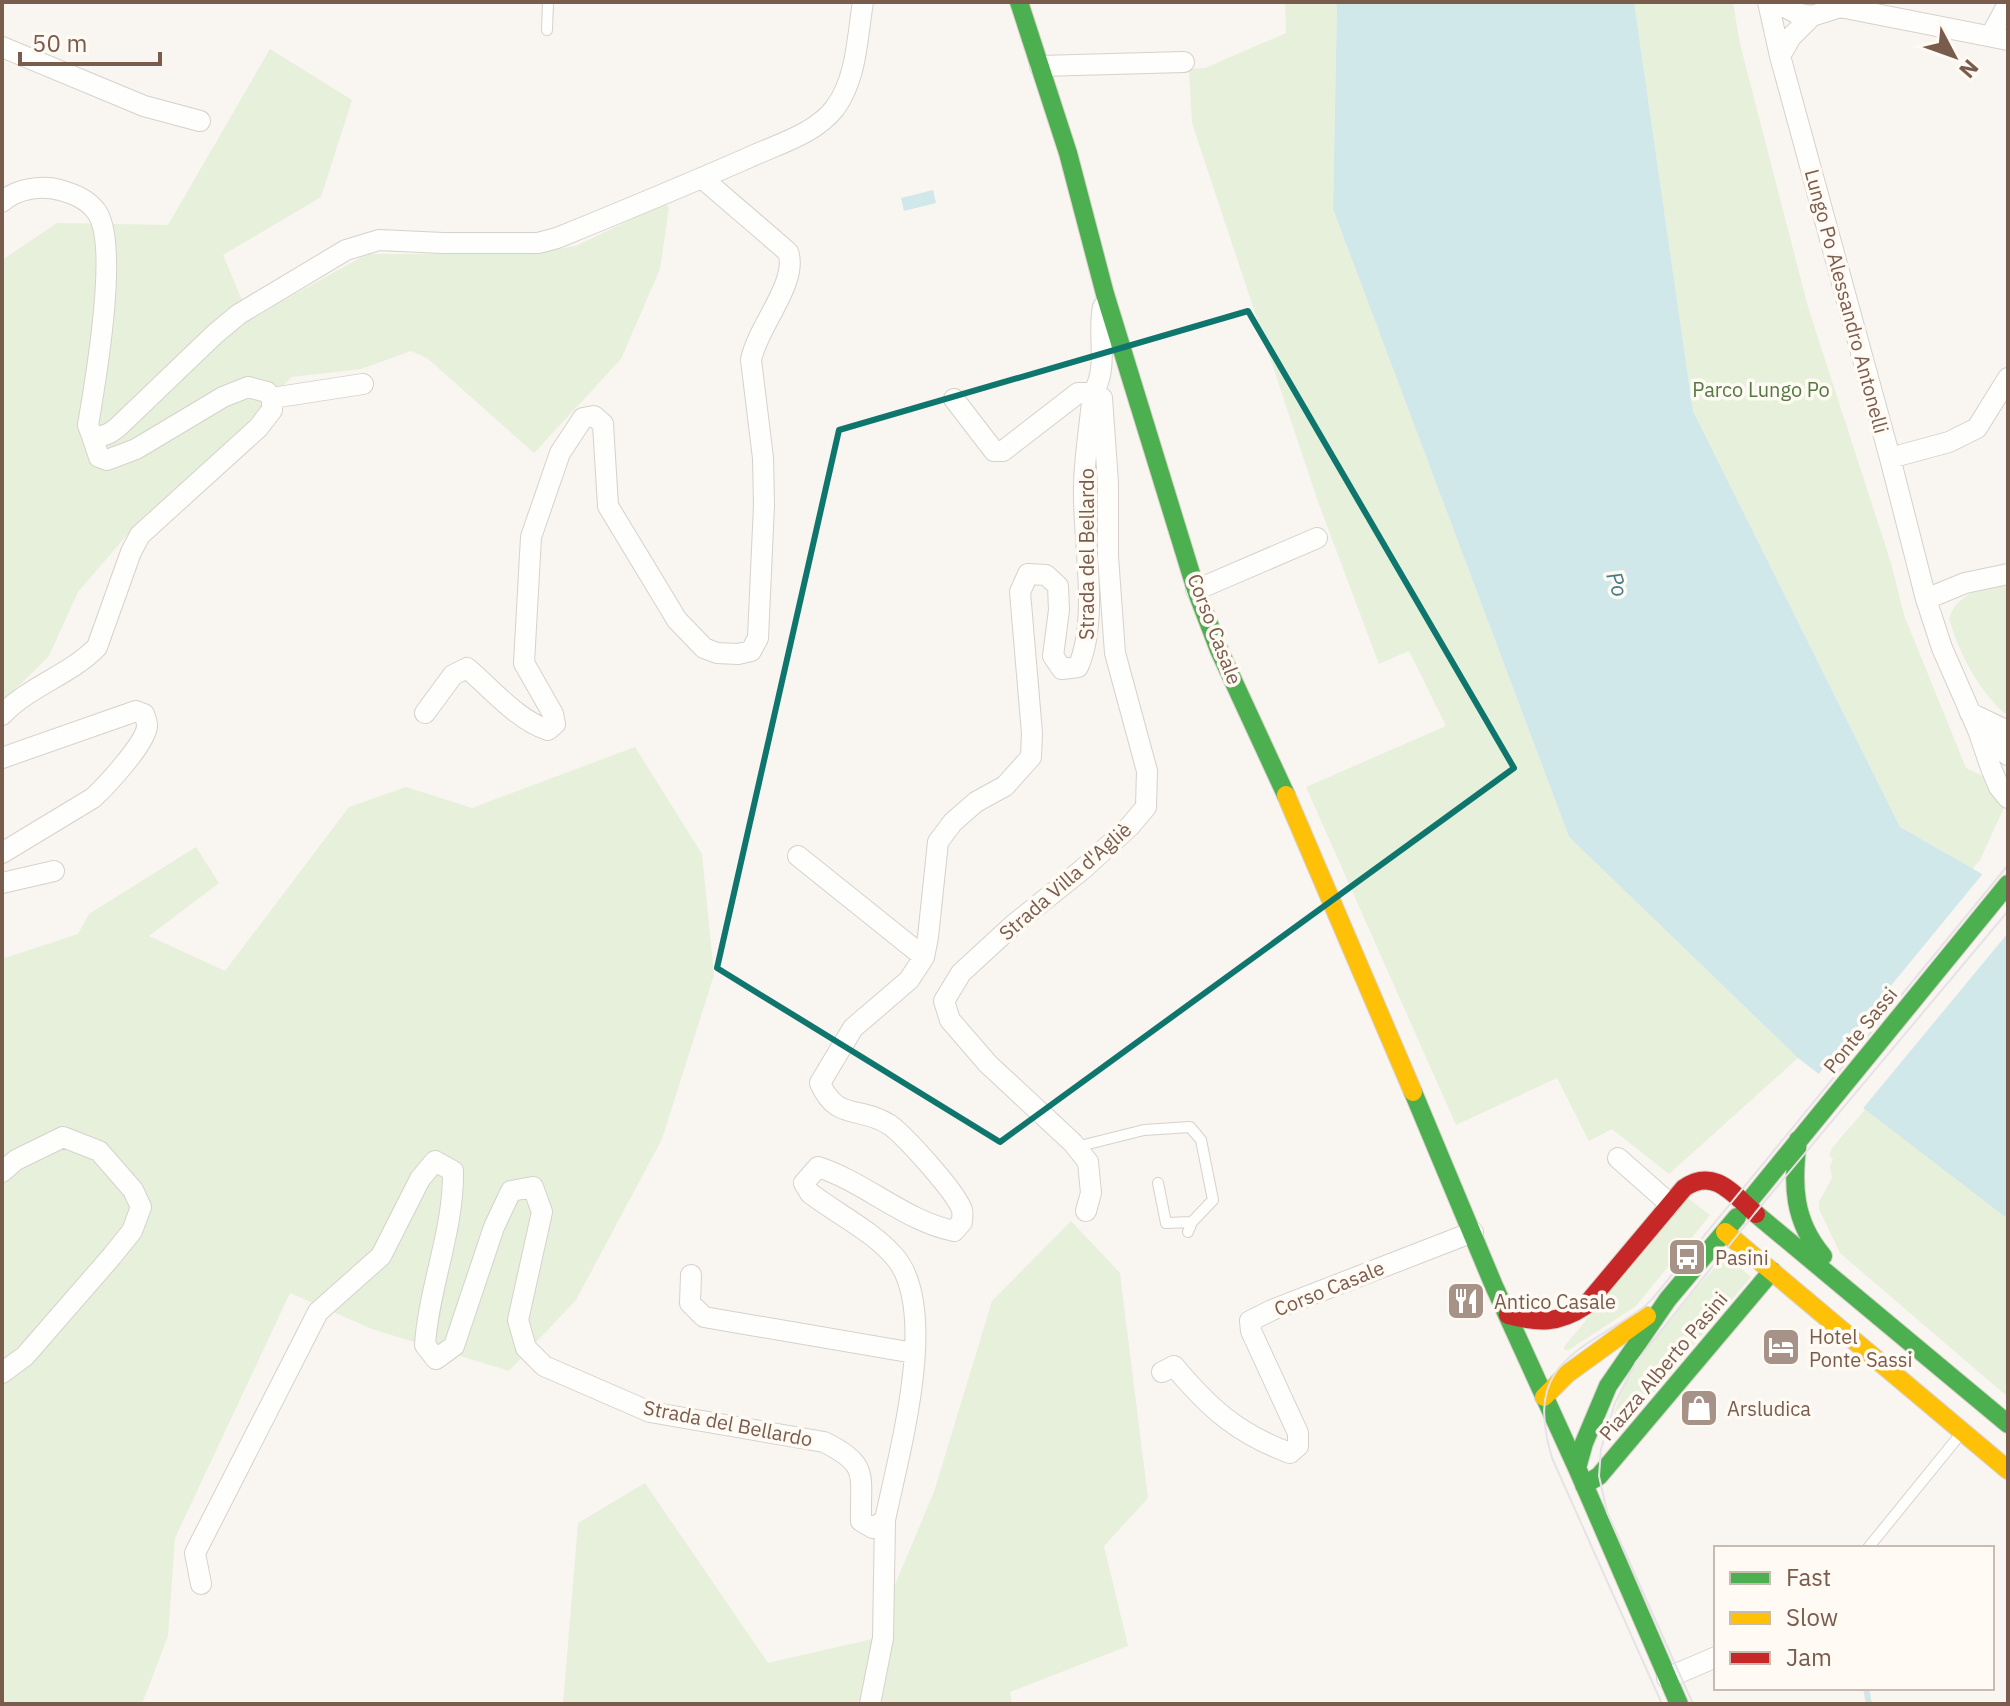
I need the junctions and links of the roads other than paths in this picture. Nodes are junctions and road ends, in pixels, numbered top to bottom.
1 (548, 2) edge
2 (863, 2) edge
3 (1019, 2) edge
4 (1768, 2) edge
5 (1775, 2) edge
6 (1837, 4) edge
7 (2008, 4) edge
8 (1812, 16) junction
9 (547, 30) dead end
10 (2000, 38) edge
11 (2, 47) edge
12 (1780, 56) junction
13 (1184, 62) dead end
14 (1040, 66) junction
15 (200, 121) dead end
16 (702, 178) junction
17 (6, 196) edge
18 (1105, 294) junction
19 (2008, 378) edge
20 (363, 384) dead end
21 (1096, 389) junction
22 (272, 398) junction
23 (954, 399) dead end
24 (92, 436) junction
25 (1890, 458) junction
26 (1317, 538) dead end
27 (2008, 574) edge
28 (1196, 590) junction
29 (1926, 599) junction
30 (425, 713) dead end
31 (2, 715) edge
32 (1974, 722) junction
33 (2008, 731) edge
34 (2008, 755) edge
35 (2, 758) edge
36 (2008, 798) edge
37 (2, 853) edge
38 (798, 856) dead end
39 (54, 871) dead end
40 (2, 883) edge
41 (2008, 884) edge
42 (924, 957) junction
43 (1800, 1137) junction
44 (1076, 1147) junction
45 (1618, 1158) dead end
46 (2, 1172) edge
47 (1158, 1183) dead end
48 (1670, 1204) junction
49 (1746, 1205) junction
50 (1086, 1211) dead end
51 (1473, 1232) junction
52 (1725, 1232) junction
53 (1772, 1271) junction
54 (691, 1275) dead end
55 (1668, 1299) junction
56 (1508, 1315) junction
57 (1903, 1337) junction
58 (914, 1353) junction
59 (1619, 1370) junction
60 (1162, 1372) dead end
61 (2, 1373) edge
62 (1544, 1397) junction
63 (2008, 1424) edge
64 (1963, 1431) junction
65 (2008, 1470) edge
66 (1581, 1476) junction
67 (885, 1520) junction
68 (1870, 1546) edge
69 (201, 1584) dead end
70 (1714, 1658) edge
71 (1667, 1678) junction
72 (870, 1704) edge
73 (1679, 1704) edge

1 - 9 lane
2 - 16 street
3 - 14 main road, Corso Casale
4 - 12 street, Lungo Po Alessandro Antonelli
5 - 8 street
6 - 8 street
6 - 10 street
7 - 10 street
8 - 12 street
11 - 15 street
12 - 25 street, Lungo Po Alessandro Antonelli
13 - 14 street
14 - 18 main road, Corso Casale
16 - 24 street
16 - 30 street
17 - 24 street
18 - 21 street, Strada del Bellardo
18 - 28 main road, Corso Casale
19 - 25 street
20 - 22 street
21 - 23 street
21 - 42 street, Strada del Bellardo
21 - 44 street, Strada Villa d'Agliè
22 - 24 street
22 - 31 street
25 - 29 street, Lungo Po Alessandro Antonelli
26 - 28 street
27 - 29 street
28 - 51 main road, Corso Casale
29 - 32 street, Lungo Po Alessandro Antonelli
32 - 33 street
32 - 34 street, Lungo Po Alessandro Antonelli
32 - 36 street, Lungo Po Alessandro Antonelli
35 - 37 street
38 - 42 street
39 - 40 street
41 - 43 main road, Ponte Sassi
42 - 58 street
43 - 49 main road, Ponte Sassi
43 - 57 main road
44 - 47 lane
44 - 50 street, Strada Villa d'Agliè
45 - 48 street
46 - 61 street
48 - 49 main road
48 - 56 main road
49 - 52 main road, Piazza Alberto Pasini
49 - 57 main road
51 - 56 main road, Corso Casale
51 - 60 street, Corso Casale
52 - 53 main road
52 - 55 main road, Piazza Alberto Pasini
53 - 64 main road
53 - 66 main road, Piazza Alberto Pasini
54 - 58 street
55 - 59 main road, Piazza Alberto Pasini
55 - 62 main road, Piazza Alberto Pasini
56 - 62 main road, Corso Casale
57 - 63 main road
58 - 67 street
59 - 62 main road, Piazza Alberto Pasini
59 - 66 main road, Piazza Alberto Pasini
62 - 66 main road, Corso Casale
64 - 65 main road
64 - 68 lane
66 - 71 main road, Corso Casale
67 - 69 street, Strada del Bellardo
67 - 72 street
70 - 71 street
71 - 73 main road, Corso Casale

